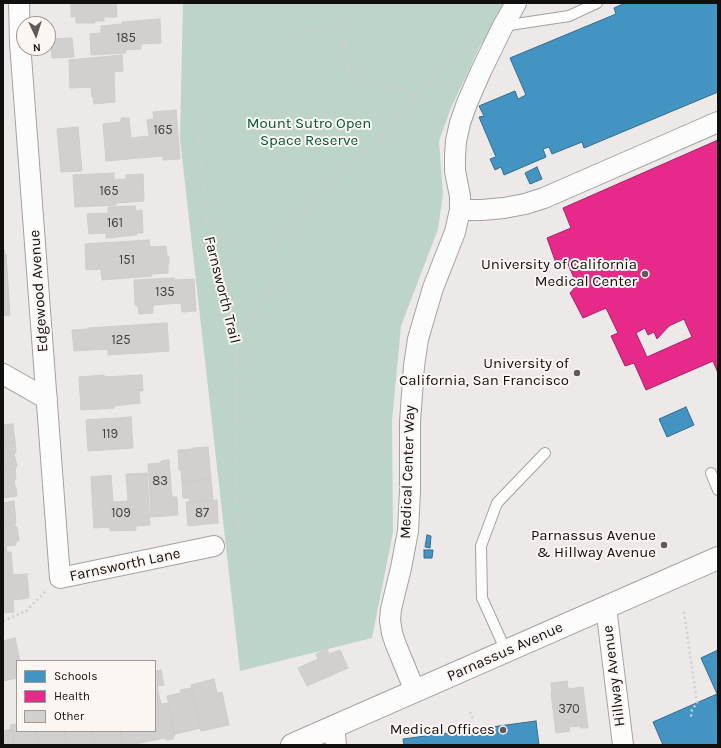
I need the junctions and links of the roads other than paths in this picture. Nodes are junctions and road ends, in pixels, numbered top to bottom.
1 (18, 3) edge
2 (516, 3) edge
3 (597, 3) edge
4 (503, 26) junction
5 (718, 122) edge
6 (460, 210) junction
7 (3, 374) edge
8 (47, 399) junction
9 (545, 453) dead end
10 (711, 473) dead end
11 (718, 490) edge
12 (214, 546) road end
13 (718, 558) edge
14 (60, 578) joint
15 (606, 607) junction
16 (506, 651) junction
17 (415, 691) junction
18 (335, 736) edge
19 (292, 745) edge
20 (622, 745) edge

1 - 8 street, Edgewood Avenue
2 - 4 street, Medical Center Way
3 - 4 lane
4 - 6 street, Medical Center Way
5 - 6 street
6 - 17 street, Medical Center Way
7 - 8 street
8 - 14 street, Edgewood Avenue
9 - 16 lane
10 - 11 lane
12 - 14 street, Farnsworth Lane
13 - 15 street, Parnassus Avenue
15 - 16 street, Parnassus Avenue
15 - 20 street, Hillway Avenue
16 - 17 street, Parnassus Avenue
17 - 18 street, Parnassus Avenue
18 - 19 street, Parnassus Avenue

